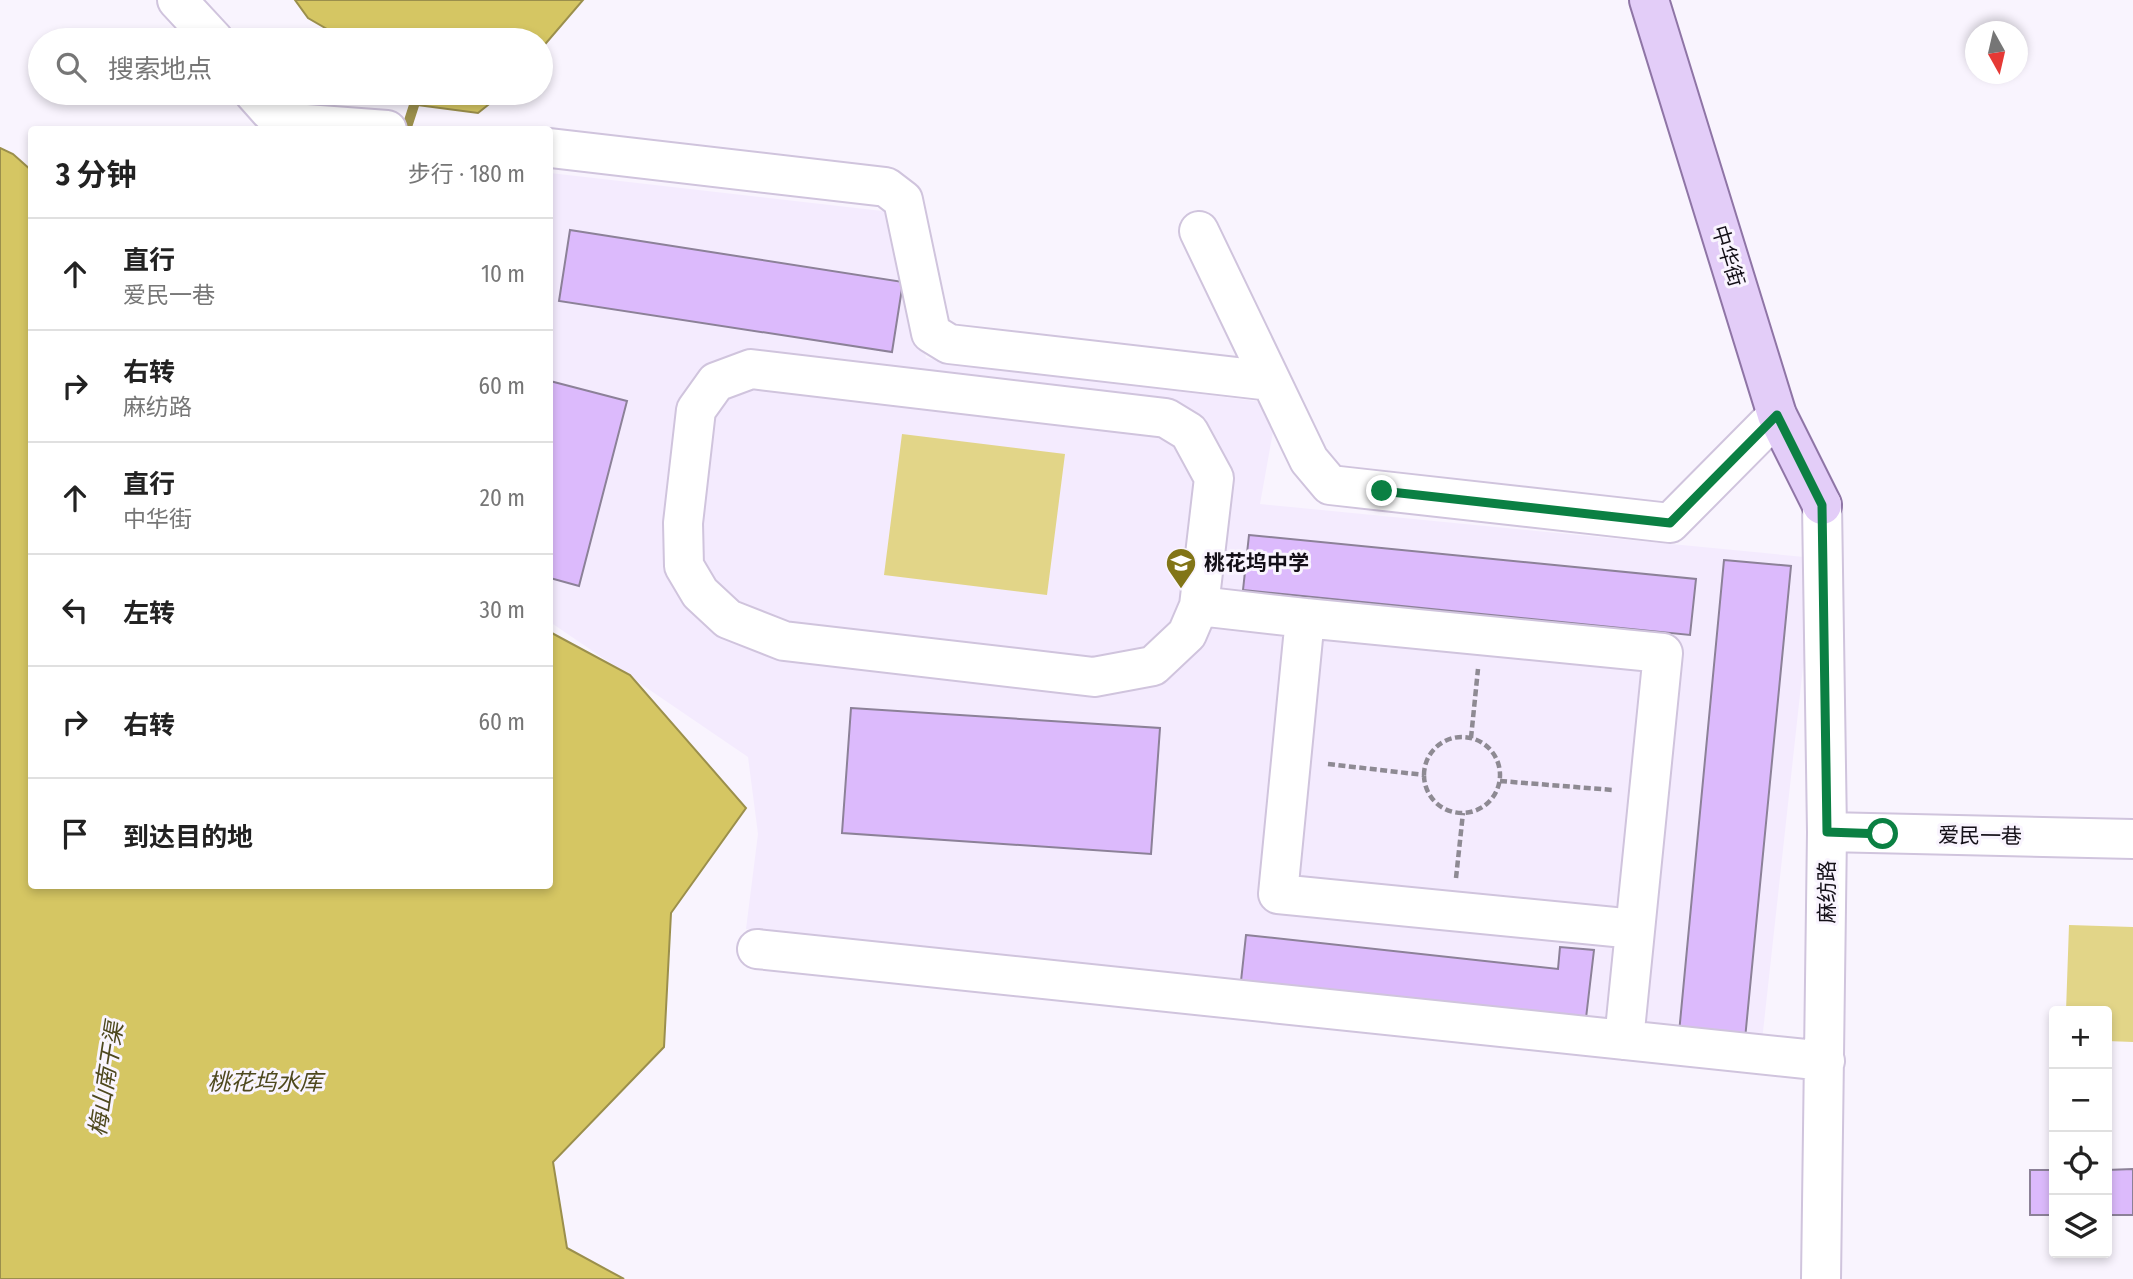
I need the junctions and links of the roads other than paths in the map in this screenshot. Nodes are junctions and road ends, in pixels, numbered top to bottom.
1 (177, 0) edge
2 (1649, 0) edge
3 (203, 28) edge
4 (265, 105) edge
5 (333, 126) edge
6 (553, 148) edge
7 (1199, 231) dead end
8 (1271, 381) junction
9 (1777, 415) junction
10 (1822, 505) joint
11 (1199, 606) junction
12 (1305, 618) junction
13 (1827, 832) junction
14 (2133, 839) edge
15 (1635, 929) junction
16 (757, 949) dead end
17 (1624, 1040) junction
18 (1825, 1061) junction
19 (1821, 1279) edge

1 - 3 street
2 - 9 main road, 中华街
4 - 5 street
6 - 8 street
7 - 8 street
8 - 9 street
9 - 10 main road, 中华街
10 - 13 street, 麻纺路
11 - 11 street
11 - 12 street
12 - 15 street
12 - 15 street
13 - 14 street, 爱民一巷
13 - 18 street, 麻纺路
15 - 17 street
16 - 17 street
17 - 18 street
18 - 19 street, 麻纺路

